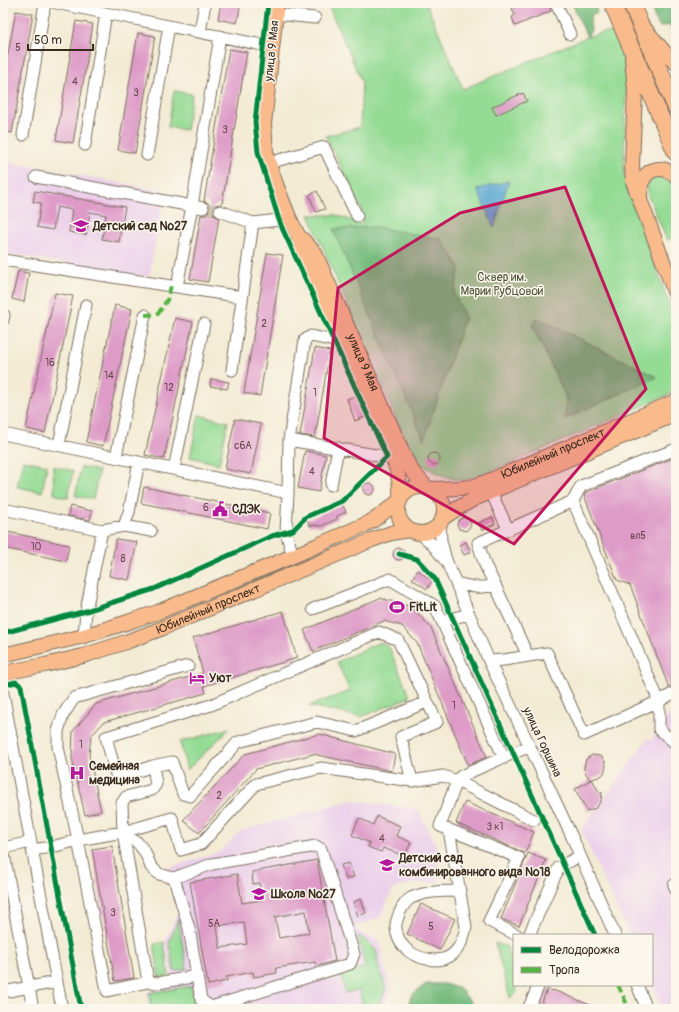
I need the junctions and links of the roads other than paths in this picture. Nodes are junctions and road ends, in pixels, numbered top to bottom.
1 (46, 3) edge
2 (56, 3) edge
3 (205, 3) edge
4 (556, 3) edge
5 (612, 3) edge
6 (631, 3) edge
7 (276, 8) edge
8 (106, 13) junction
9 (315, 18) dead end
10 (638, 20) junction
11 (169, 26) junction
12 (200, 32) junction
13 (570, 34) dead end
14 (220, 36) junction
15 (630, 43) junction
16 (272, 47) junction
17 (676, 63) edge
18 (676, 108) edge
19 (23, 135) dead end
20 (85, 145) dead end
21 (676, 153) edge
22 (147, 155) dead end
23 (269, 163) junction
24 (676, 176) edge
25 (36, 177) dead end
26 (640, 198) junction
27 (197, 207) junction
28 (220, 211) tunnel mouth
29 (357, 216) dead end
30 (289, 217) junction
31 (253, 223) junction
32 (299, 237) junction
33 (3, 260) edge
34 (177, 287) junction
35 (676, 296) edge
36 (242, 297) junction
37 (86, 305) dead end
38 (145, 315) dead end
39 (204, 324) dead end
40 (342, 342) junction
41 (232, 370) dead end
42 (675, 404) edge
43 (3, 434) edge
44 (288, 440) junction
45 (59, 445) junction
46 (338, 448) junction
47 (676, 449) edge
48 (386, 456) dead end
49 (116, 457) junction
50 (139, 462) junction
51 (174, 469) junction
52 (331, 485) dead end
53 (429, 488) junction
54 (491, 492) junction
55 (288, 493) junction
56 (400, 501) junction
57 (573, 501) junction
58 (3, 509) edge
59 (442, 521) junction
60 (124, 526) junction
61 (508, 529) junction
62 (102, 530) junction
63 (151, 531) dead end
64 (414, 532) junction
65 (293, 556) junction
66 (446, 560) junction
67 (456, 583) junction
68 (494, 585) junction
69 (313, 609) dead end
70 (469, 614) junction
71 (442, 621) junction
72 (84, 636) junction
73 (3, 655) edge
74 (528, 656) junction
75 (489, 661) junction
76 (188, 666) dead end
77 (3, 673) edge
78 (676, 692) edge
79 (3, 694) edge
80 (659, 701) junction
81 (428, 702) junction
82 (676, 744) edge
83 (530, 746) junction
84 (504, 758) junction
85 (153, 766) junction
86 (412, 781) junction
87 (457, 781) junction
88 (534, 820) dead end
89 (449, 830) junction
90 (124, 834) junction
91 (78, 840) junction
92 (32, 846) junction
93 (3, 848) edge
94 (580, 856) junction
95 (174, 878) junction
96 (676, 884) edge
97 (460, 890) junction
98 (676, 890) edge
99 (515, 934) edge
100 (529, 934) edge
101 (615, 934) edge
102 (197, 976) junction
103 (57, 982) junction
104 (148, 982) junction
105 (539, 986) edge
106 (637, 986) edge
107 (29, 987) junction
108 (3, 992) edge
109 (33, 1009) edge
110 (62, 1009) edge
111 (528, 1009) edge
112 (647, 1009) edge

1 - 19 street
2 - 8 street
3 - 12 street
4 - 13 street
5 - 15 highway
6 - 10 highway
7 - 9 street
7 - 16 main road, улица 9 Мая
8 - 11 street
8 - 20 street
10 - 17 main road
10 - 18 highway
11 - 12 street
11 - 22 street
12 - 14 street
14 - 16 street
14 - 27 street
15 - 21 highway
15 - 26 main road
16 - 23 main road, улица 9 Мая
23 - 29 street
23 - 30 main road, улица 9 Мая
24 - 26 main road
25 - 27 street
26 - 35 main road
27 - 34 street
28 - 31 street
30 - 31 street
30 - 32 main road, улица 9 Мая
31 - 36 street
32 - 40 main road, улица 9 Мая
32 - 53 main road, улица 9 Мая
33 - 34 street
34 - 36 street
36 - 41 street
37 - 45 street
38 - 49 street
39 - 51 street
40 - 44 street
40 - 56 main road, улица 9 Мая
42 - 53 main road, Юбилейный проспект
42 - 54 main road, Юбилейный проспект
43 - 45 street
44 - 46 street
44 - 55 street
45 - 49 street
46 - 48 street
46 - 52 street
47 - 57 street
49 - 50 street
50 - 51 street
50 - 60 street
51 - 55 street
53 - 56 main road, Юбилейный проспект
53 - 59 main road
54 - 59 main road, Юбилейный проспект
54 - 61 street
55 - 65 street
56 - 64 main road
56 - 65 main road, Юбилейный проспект
57 - 61 street
57 - 80 street
58 - 62 street
59 - 64 main road, Юбилейный проспект
59 - 66 street, улица Горшина
60 - 62 street
60 - 63 street
61 - 68 street
62 - 72 street
64 - 66 street, улица Горшина
64 - 77 main road, Юбилейный проспект
65 - 72 main road, Юбилейный проспект
66 - 67 street, улица Горшина
67 - 68 street
67 - 70 street, улица Горшина
68 - 74 street
69 - 71 street
70 - 71 street
70 - 75 street, улица Горшина
71 - 84 street
72 - 73 main road, Юбилейный проспект
74 - 75 street
74 - 80 street
75 - 83 street, улица Горшина
76 - 91 street
78 - 80 street
79 - 92 street
80 - 82 street
81 - 85 street
81 - 85 street
81 - 86 street
83 - 84 street
83 - 94 street, улица Горшина
84 - 87 street
85 - 90 street
86 - 87 street
86 - 90 street
87 - 88 street
87 - 89 street
89 - 97 street
89 - 99 street
90 - 91 street
90 - 95 street
90 - 104 street
91 - 92 street
91 - 104 street
92 - 93 street
92 - 103 street
93 - 107 street
94 - 100 street
94 - 101 street, улица Горшина
95 - 102 street
95 - 102 street
96 - 98 street
97 - 97 street
102 - 104 street
103 - 107 street
103 - 110 street
105 - 111 street
106 - 112 street
107 - 108 street
107 - 109 street

